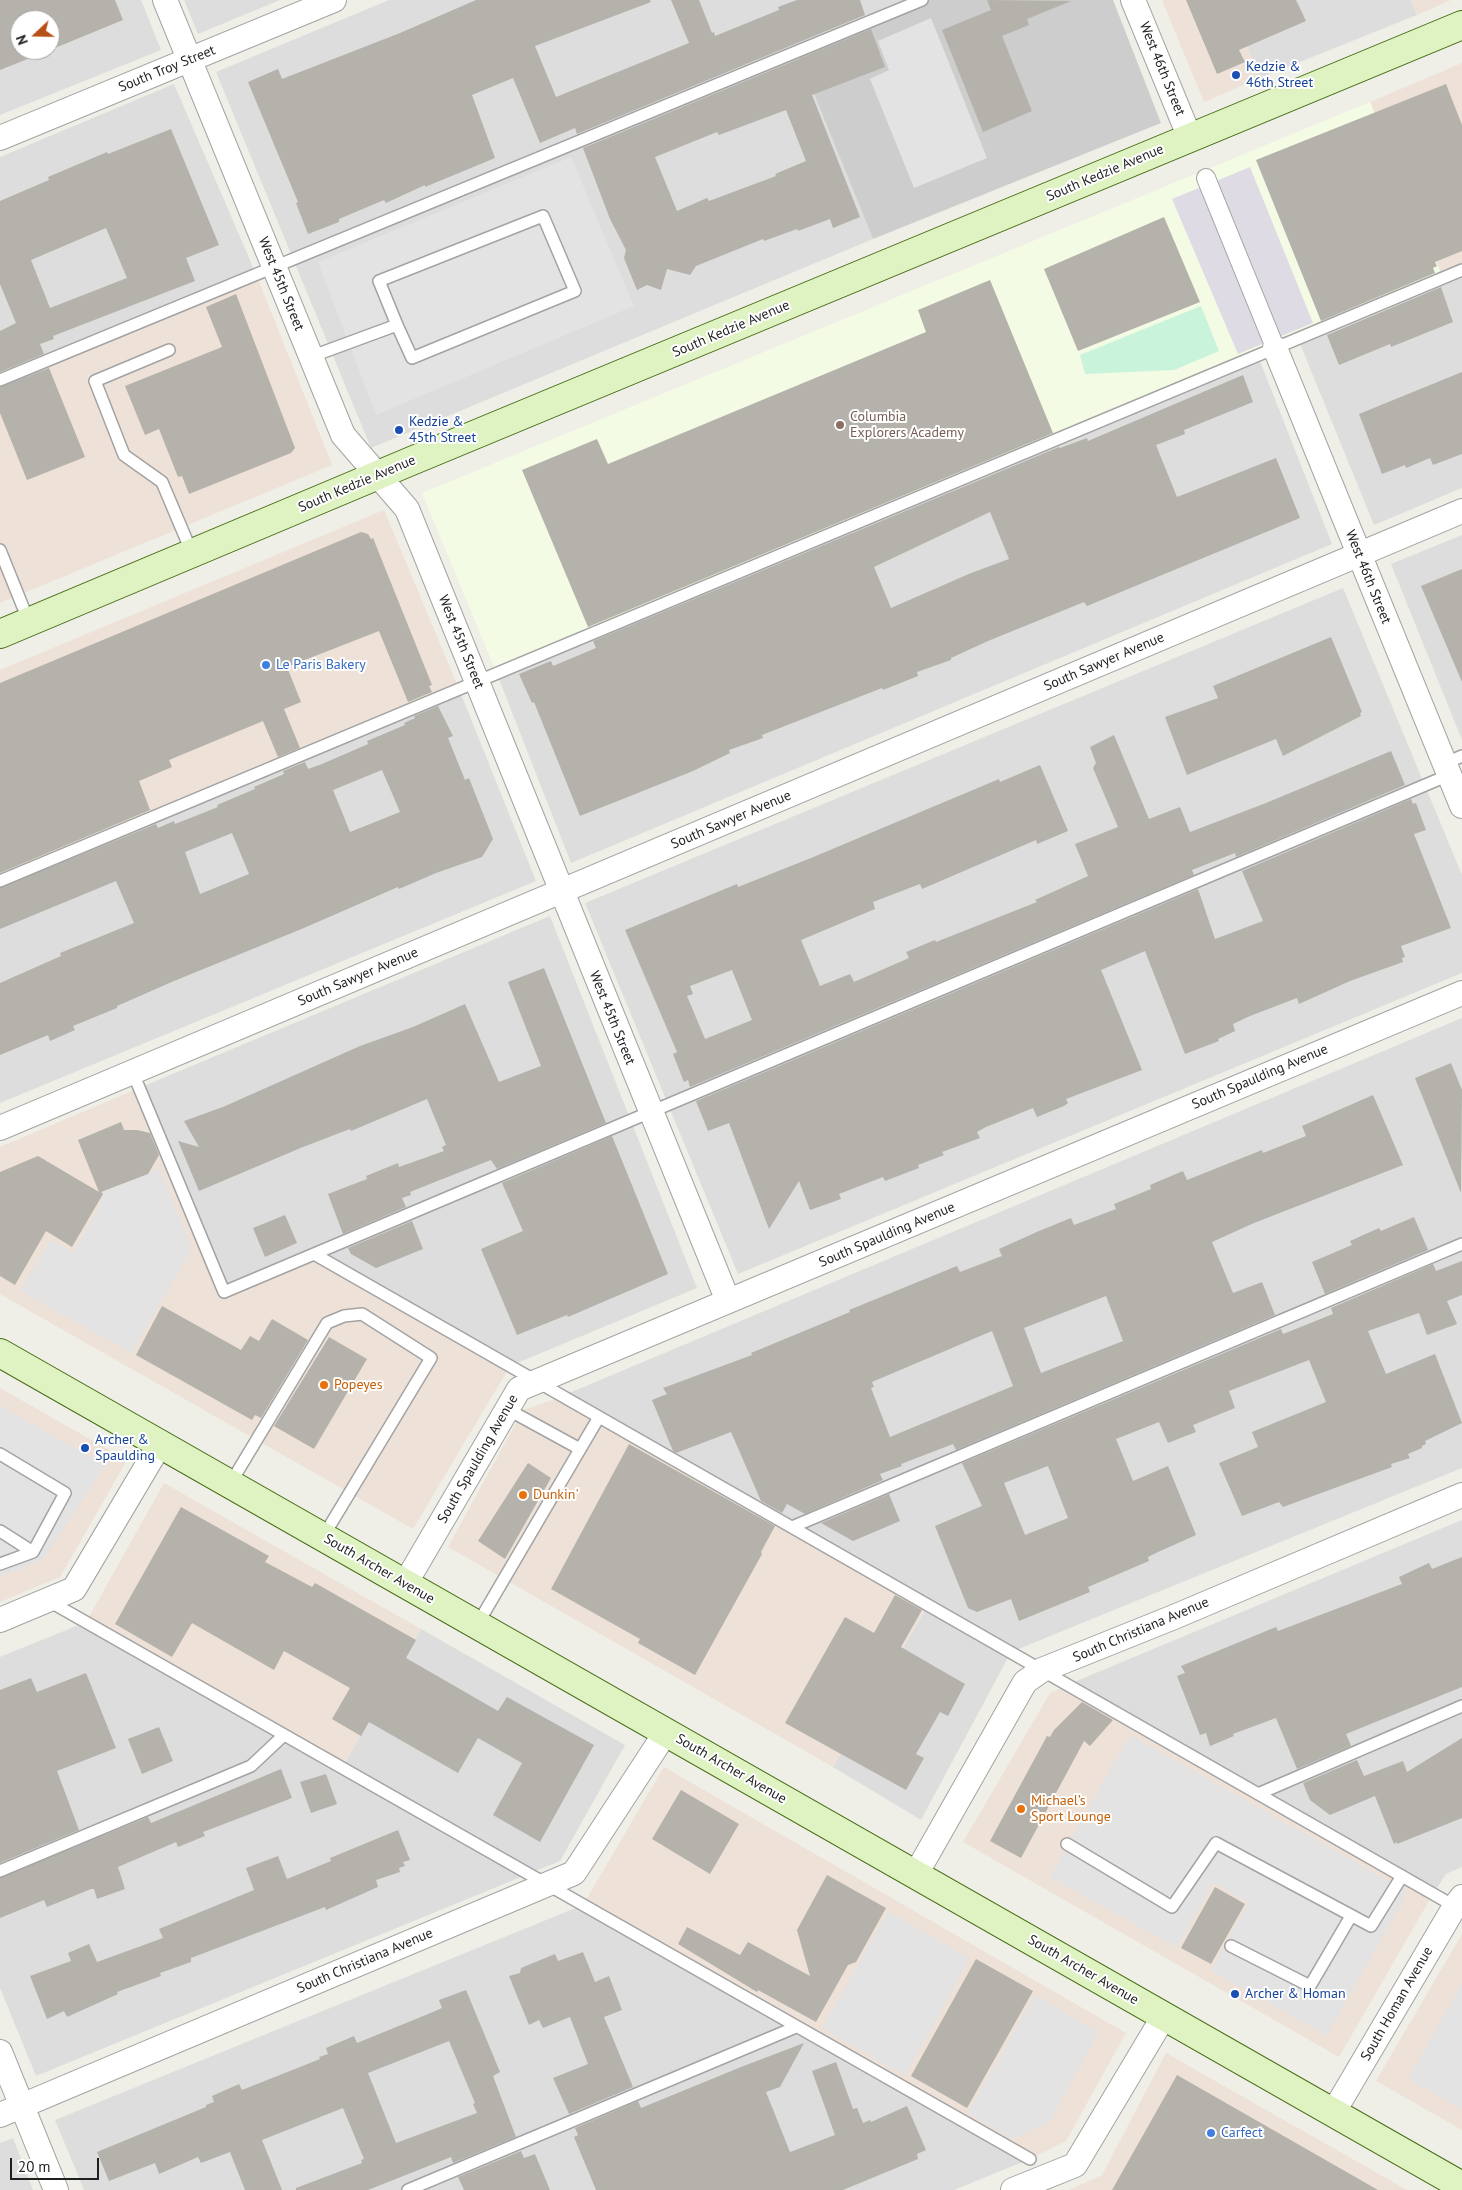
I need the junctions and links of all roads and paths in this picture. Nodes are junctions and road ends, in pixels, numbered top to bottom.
1 (165, 0) edge
2 (334, 0) edge
3 (922, 0) edge
4 (1134, 0) edge
5 (1462, 25) edge
6 (189, 60) junction
7 (0, 138) edge
8 (1190, 138) junction
9 (1206, 178) dead end
10 (274, 267) junction
11 (1462, 270) edge
12 (397, 325) junction
13 (1274, 344) junction
14 (169, 350) dead end
15 (310, 357) junction
16 (0, 380) edge
17 (377, 475) junction
18 (1462, 511) edge
19 (0, 550) edge
20 (192, 553) junction
21 (1359, 554) junction
22 (29, 622) junction
23 (0, 634) edge
24 (477, 682) junction
25 (1452, 765) edge
26 (1462, 806) edge
27 (0, 881) edge
28 (561, 892) junction
29 (1462, 993) edge
30 (132, 1073) junction
31 (651, 1112) junction
32 (0, 1128) edge
33 (1462, 1244) edge
34 (314, 1254) junction
35 (728, 1301) junction
36 (0, 1353) edge
37 (536, 1381) junction
38 (507, 1409) junction
39 (600, 1417) junction
40 (160, 1444) junction
41 (580, 1450) junction
42 (0, 1454) edge
43 (230, 1484) junction
44 (1462, 1496) edge
45 (792, 1528) junction
46 (0, 1531) edge
47 (323, 1537) junction
48 (33, 1552) junction
49 (0, 1564) edge
50 (405, 1584) junction
51 (47, 1600) junction
52 (0, 1620) edge
53 (477, 1625) junction
54 (1042, 1670) junction
55 (1462, 1706) edge
56 (666, 1732) junction
57 (284, 1735) junction
58 (1258, 1794) junction
59 (1067, 1844) dead end
60 (0, 1871) edge
61 (916, 1874) junction
62 (1402, 1876) junction
63 (547, 1885) junction
64 (1460, 1904) edge
65 (1351, 1916) junction
66 (1231, 1946) dead end
67 (1164, 2016) junction
68 (796, 2027) junction
69 (0, 2052) edge
70 (22, 2106) junction
71 (1333, 2113) junction
72 (0, 2115) edge
73 (1037, 2176) edge
74 (1462, 2186) edge
75 (56, 2190) edge
76 (408, 2190) edge
77 (1013, 2190) edge

1 - 6 street, West 45th Street
2 - 6 street, South Troy Street
3 - 10 lane
4 - 8 street, West 46th Street
5 - 8 main road, South Kedzie Avenue
6 - 7 street, South Troy Street
6 - 10 street, West 45th Street
8 - 17 main road, South Kedzie Avenue
9 - 13 street, West 46th Street
10 - 15 street, West 45th Street
10 - 16 lane
11 - 13 lane
12 - 12 lane
12 - 15 lane
13 - 21 street, West 46th Street
13 - 24 lane
14 - 20 lane
15 - 17 street, West 45th Street
17 - 20 main road, South Kedzie Avenue
17 - 24 street, West 45th Street
18 - 21 street, South Sawyer Avenue
19 - 22 lane
20 - 22 main road, South Kedzie Avenue
21 - 25 street, West 46th Street
21 - 28 street, South Sawyer Avenue
22 - 23 main road, South Kedzie Avenue
24 - 27 lane
24 - 28 street, West 45th Street
25 - 26 street, West 46th Street
25 - 31 lane
28 - 30 street, South Sawyer Avenue
28 - 31 street, West 45th Street
29 - 35 street, South Spaulding Avenue
30 - 32 street, South Sawyer Avenue
30 - 34 lane
31 - 34 lane
31 - 35 street, West 45th Street
33 - 45 lane
34 - 37 lane
35 - 37 street, South Spaulding Avenue
36 - 40 main road, South Archer Avenue
37 - 38 street, South Spaulding Avenue
37 - 39 lane
38 - 41 lane
38 - 50 street, South Spaulding Avenue
39 - 41 lane
39 - 45 lane
40 - 43 main road, South Archer Avenue
40 - 51 street
41 - 53 lane
42 - 48 lane
43 - 47 main road, South Archer Avenue
43 - 47 lane
44 - 54 street, South Christiana Avenue
45 - 54 lane
46 - 48 lane
47 - 50 main road, South Archer Avenue
48 - 49 lane
50 - 53 main road, South Archer Avenue
51 - 52 street
51 - 57 lane
53 - 56 main road, South Archer Avenue
54 - 58 lane
54 - 61 street, South Christiana Avenue
55 - 58 lane
56 - 61 main road, South Archer Avenue
56 - 63 street, South Christiana Avenue
57 - 60 lane
57 - 63 lane
58 - 62 lane
59 - 65 lane
61 - 67 main road, South Archer Avenue
62 - 64 lane
62 - 65 lane
63 - 68 lane
63 - 70 street, South Christiana Avenue
64 - 71 street, South Homan Avenue
65 - 66 lane
67 - 71 main road, South Archer Avenue
67 - 73 street
68 - 73 lane
68 - 76 lane
69 - 70 street
70 - 72 street, South Christiana Avenue
70 - 75 street
71 - 74 main road, South Archer Avenue
73 - 77 street

